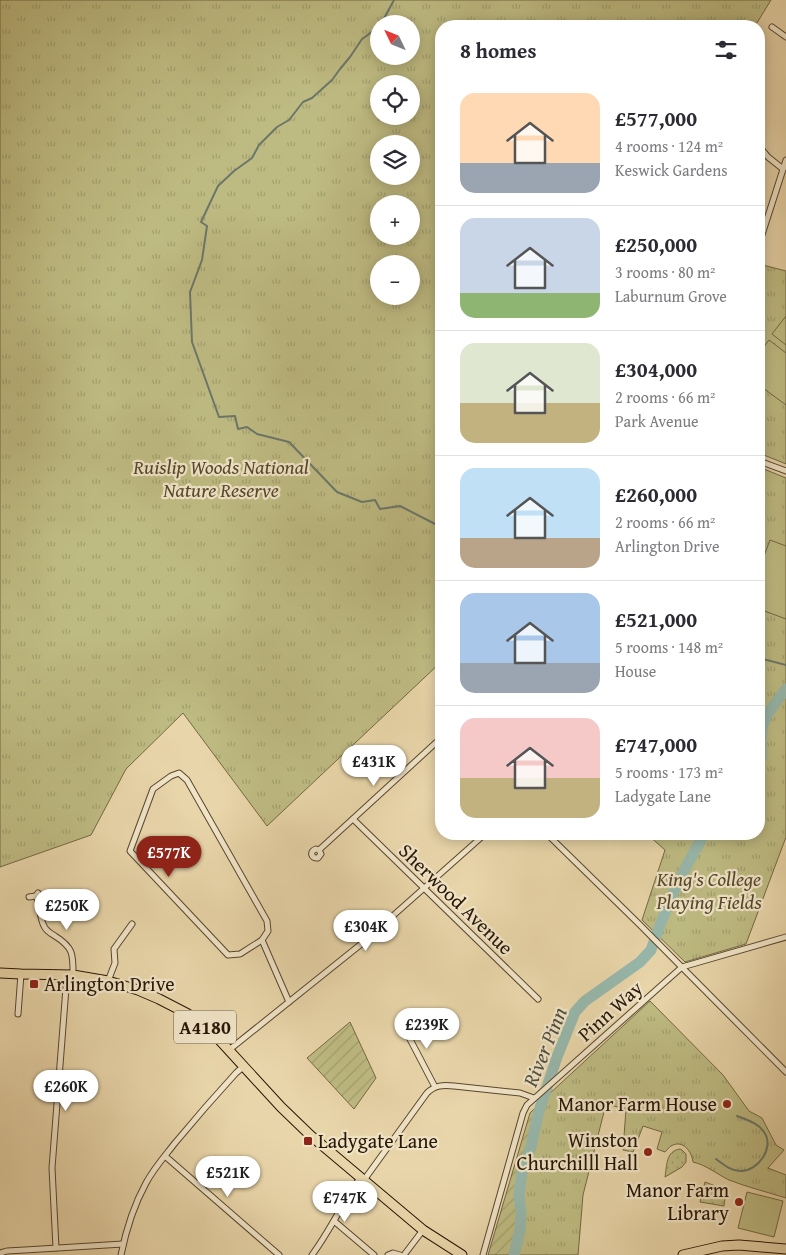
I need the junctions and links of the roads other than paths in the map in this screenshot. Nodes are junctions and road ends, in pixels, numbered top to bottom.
1 (772, 27) dead end
2 (786, 37) edge
3 (765, 154) edge
4 (786, 160) edge
5 (783, 169) junction
6 (765, 225) edge
7 (765, 463) edge
8 (786, 471) edge
9 (435, 744) edge
10 (353, 819) junction
11 (478, 840) edge
12 (553, 840) edge
13 (319, 850) dead end
14 (424, 888) junction
15 (30, 897) dead end
16 (132, 924) dead end
17 (786, 937) edge
18 (262, 940) junction
19 (682, 967) junction
20 (0, 973) edge
21 (21, 974) junction
22 (70, 975) junction
23 (108, 981) junction
24 (538, 999) dead end
25 (288, 1002) junction
26 (18, 1014) dead end
27 (402, 1022) dead end
28 (229, 1050) junction
29 (244, 1066) junction
30 (785, 1068) edge
31 (434, 1087) junction
32 (536, 1097) junction
33 (165, 1156) junction
34 (362, 1179) junction
35 (334, 1221) junction
36 (423, 1230) junction
37 (123, 1244) junction
38 (0, 1248) edge
39 (56, 1248) junction
40 (786, 1248) edge
41 (7, 1251) junction
42 (25, 1252) edge
43 (0, 1254) edge
44 (121, 1255) edge
45 (279, 1255) edge
46 (312, 1255) edge
47 (374, 1255) edge
48 (388, 1255) edge
49 (400, 1255) edge
50 (404, 1255) edge
51 (462, 1255) edge
52 (483, 1255) edge
53 (683, 1255) edge

1 - 2 street
3 - 5 street
4 - 5 street
5 - 6 street
7 - 8 street
9 - 10 street
10 - 13 street
10 - 14 street, Sherwood Avenue
11 - 14 street
12 - 19 street
14 - 24 street, Sherwood Avenue
14 - 25 street
15 - 22 street
16 - 23 street
17 - 19 street, Pinn Way
18 - 18 street
18 - 25 street
19 - 30 street
19 - 32 street, Pinn Way
20 - 21 main road, A4180
21 - 22 main road, A4180
21 - 26 street
22 - 23 main road, A4180
22 - 39 street
23 - 28 main road, A4180
25 - 28 street
27 - 31 street
28 - 29 main road, A4180
29 - 33 street
29 - 34 main road, A4180
31 - 32 street
31 - 34 street
32 - 52 street, Pinn Way
33 - 37 street
33 - 45 street
34 - 35 street
34 - 36 main road, A4180
35 - 46 street
35 - 47 street
36 - 50 street
36 - 51 main road, A4180
37 - 39 street
37 - 44 street
38 - 41 street
39 - 42 street
40 - 53 main road
41 - 42 street
41 - 43 street
48 - 49 street

